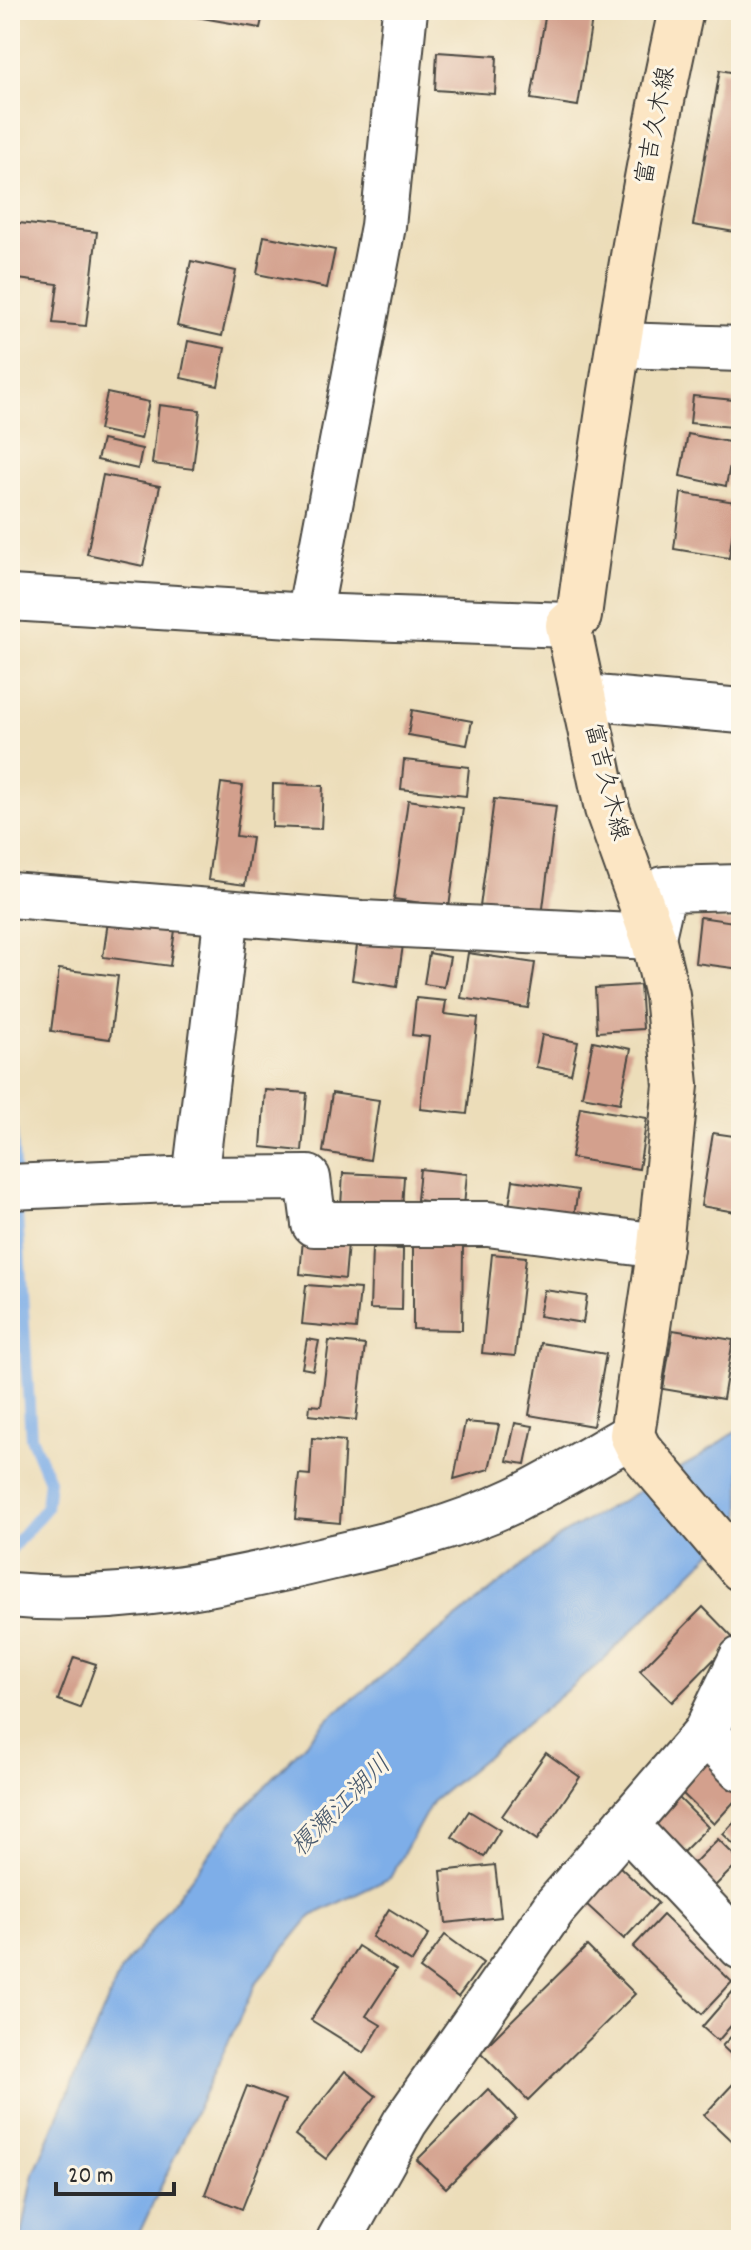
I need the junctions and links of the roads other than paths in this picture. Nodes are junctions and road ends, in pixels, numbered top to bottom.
1 (405, 10) edge
2 (681, 10) edge
3 (619, 345) junction
4 (741, 349) edge
5 (10, 598) edge
6 (309, 616) junction
7 (568, 625) junction
8 (585, 697) junction
9 (741, 711) edge
10 (741, 887) edge
11 (10, 895) edge
12 (227, 913) junction
13 (653, 937) junction
14 (195, 1179) junction
15 (23, 1186) edge
16 (660, 1246) junction
17 (642, 1449) junction
18 (734, 1560) edge
19 (10, 1595) edge
20 (741, 1659) edge
21 (705, 1733) junction
22 (741, 1769) edge
23 (626, 1825) junction
24 (741, 1947) edge
25 (339, 2240) edge

1 - 6 street
2 - 3 main road, 富吉久木線
3 - 4 street
3 - 7 main road, 富吉久木線
5 - 6 street
6 - 7 street
7 - 8 main road, 富吉久木線
8 - 9 street
8 - 13 main road, 富吉久木線
10 - 13 street
11 - 12 street
12 - 13 street
12 - 14 street
13 - 16 main road, 富吉久木線
14 - 15 street
14 - 16 street
16 - 17 main road, 富吉久木線
17 - 18 main road
17 - 19 street
20 - 21 street
21 - 22 street
21 - 23 street
23 - 24 street
23 - 25 street

